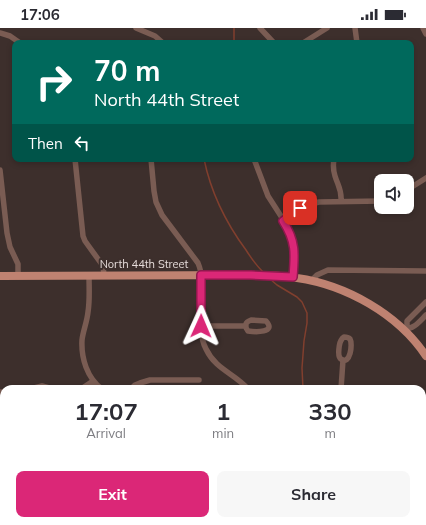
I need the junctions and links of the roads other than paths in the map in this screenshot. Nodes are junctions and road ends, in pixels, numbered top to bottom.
1 (136, 28) edge
2 (260, 28) edge
3 (327, 28) edge
4 (355, 28) edge
5 (423, 28) edge
6 (0, 33) edge
7 (426, 34) edge
8 (16, 40) edge
9 (160, 40) edge
10 (271, 40) edge
11 (308, 40) edge
12 (357, 40) edge
13 (74, 162) edge
14 (151, 162) edge
15 (255, 162) edge
16 (334, 162) edge
17 (0, 170) edge
18 (426, 178) edge
19 (414, 186) edge
20 (341, 201) junction
21 (374, 201) edge
22 (283, 221) junction
23 (426, 271) edge
24 (201, 275) junction
25 (0, 276) edge
26 (18, 276) junction
27 (89, 276) junction
28 (104, 276) junction
29 (293, 277) junction
30 (311, 280) junction
31 (426, 302) edge
32 (426, 315) edge
33 (201, 326) junction
34 (246, 326) dead end
35 (405, 331) junction
36 (426, 356) edge
37 (343, 360) dead end
38 (200, 380) dead end
39 (93, 381) junction
40 (87, 385) edge
41 (98, 385) edge
42 (136, 385) edge
43 (244, 385) edge
44 (341, 385) edge

1 - 9 street
2 - 10 street
3 - 11 street
4 - 12 street
5 - 7 street
6 - 8 street
13 - 28 street
14 - 24 street
15 - 22 street
16 - 20 street
17 - 26 street
18 - 19 street
20 - 21 street
20 - 22 street
22 - 29 street
23 - 30 street
24 - 28 main road, North 44th Street
24 - 29 main road, North 44th Street
24 - 33 street
25 - 26 main road, North 44th Street
26 - 27 main road, North 44th Street
27 - 28 main road, North 44th Street
27 - 39 street
29 - 30 main road, North 44th Street
30 - 35 main road, North 44th Street
31 - 35 street
32 - 35 street
33 - 34 street
33 - 43 street
35 - 36 main road, North 44th Street
37 - 44 street
38 - 42 street
39 - 40 street
39 - 41 street

